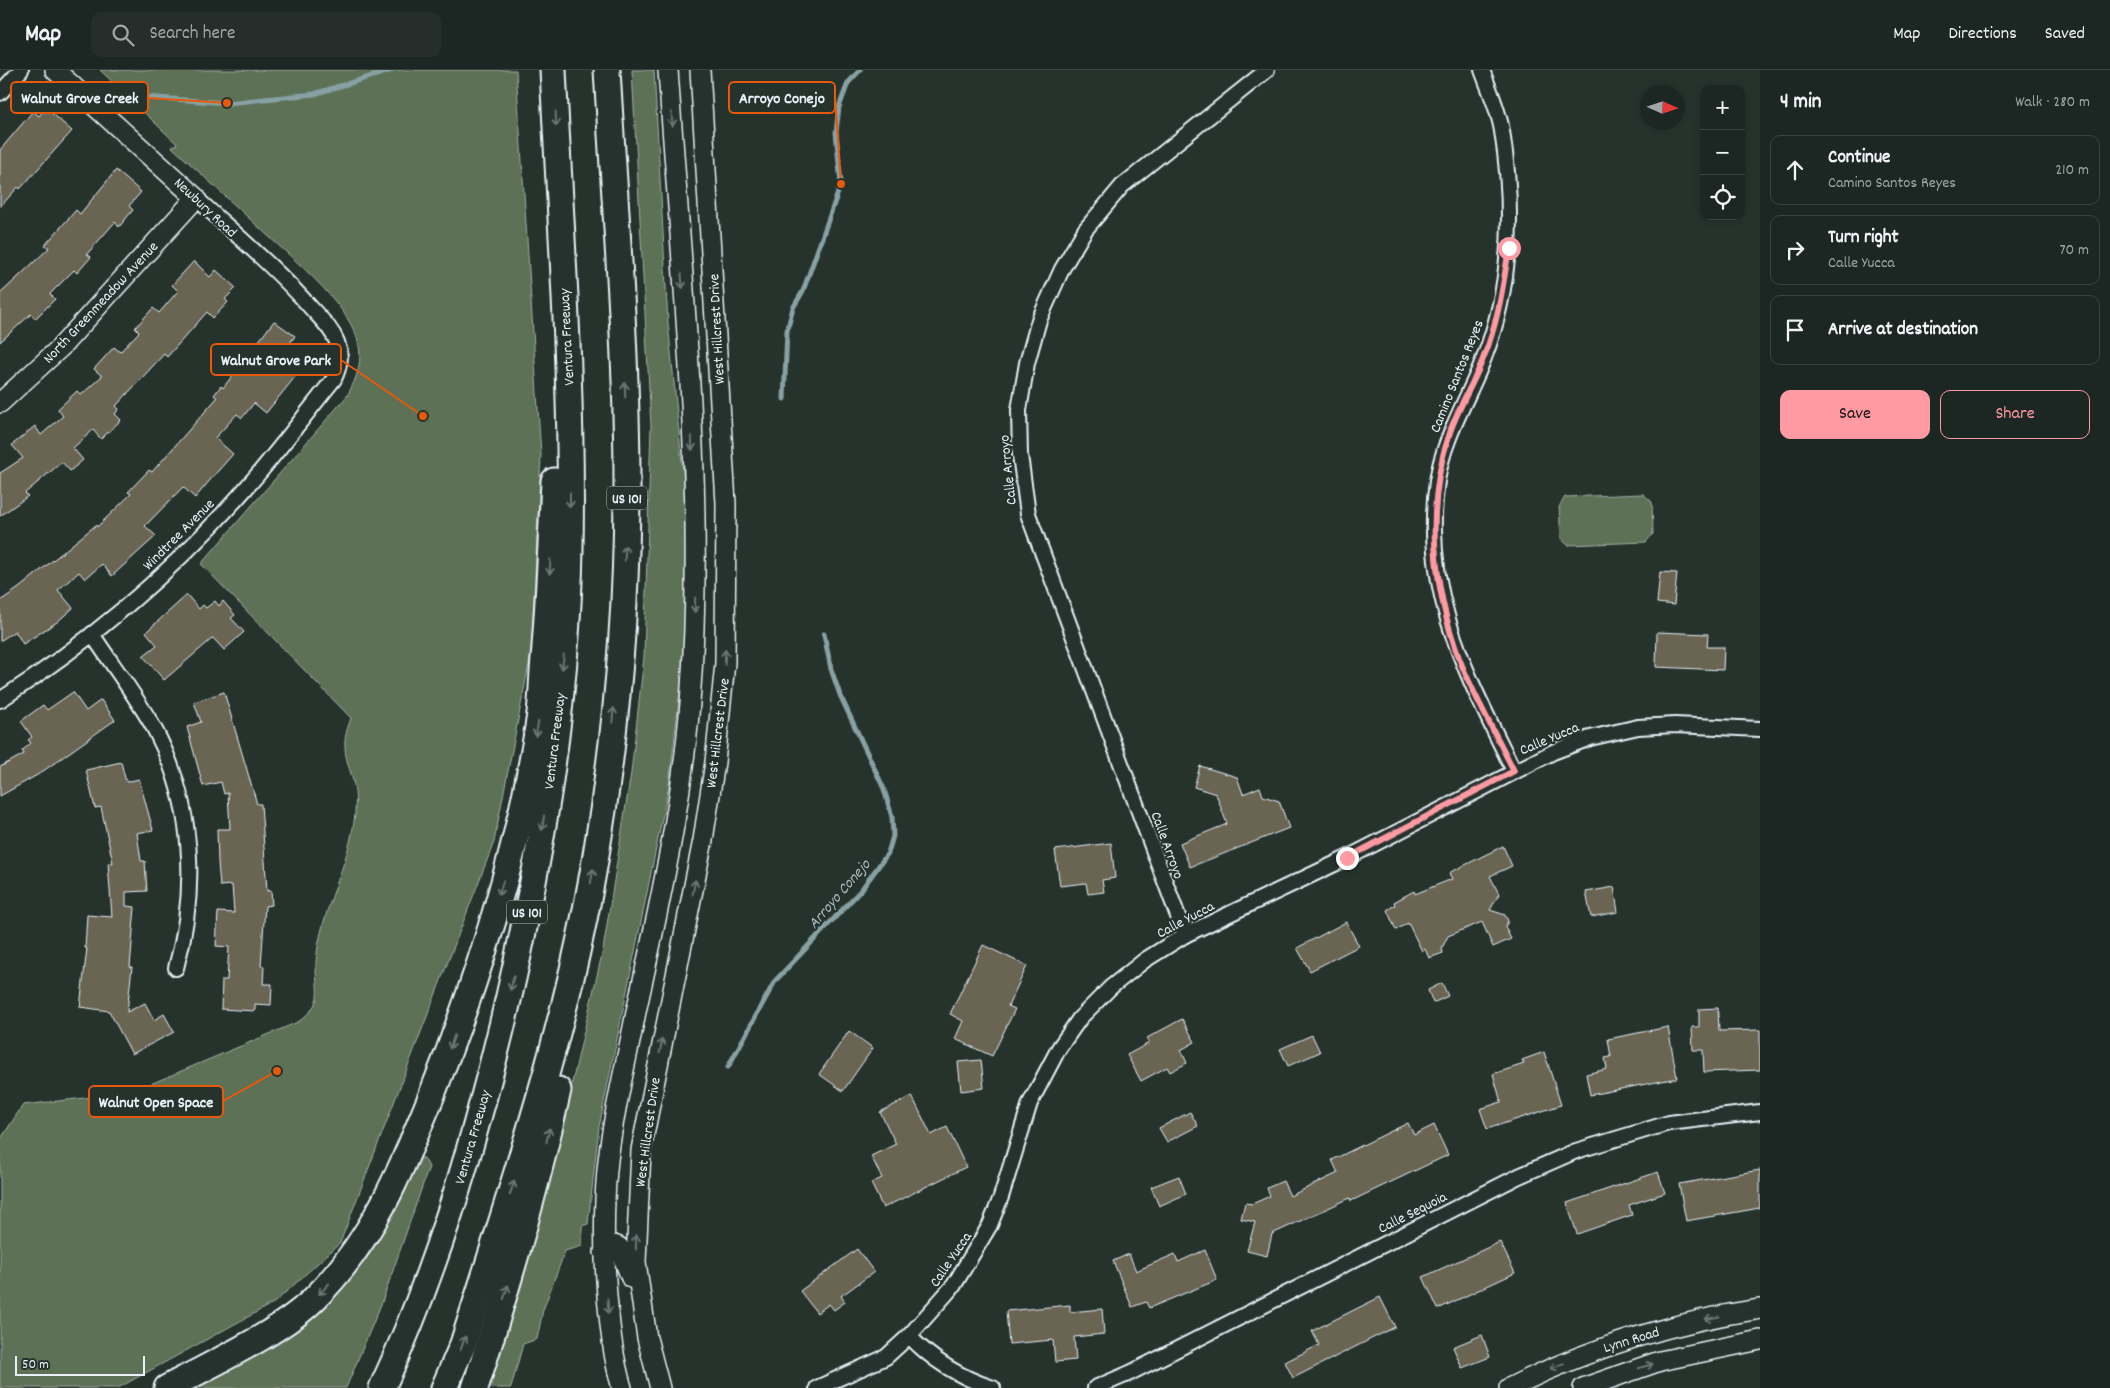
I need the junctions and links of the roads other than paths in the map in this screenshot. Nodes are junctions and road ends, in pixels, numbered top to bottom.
1 (21, 70) edge
2 (55, 70) edge
3 (553, 70) edge
4 (607, 70) edge
5 (668, 70) edge
6 (700, 70) edge
7 (1267, 70) edge
8 (1482, 70) edge
9 (0, 93) edge
10 (196, 198) junction
11 (341, 356) joint
12 (0, 403) edge
13 (570, 416) junction
14 (92, 634) junction
15 (0, 700) edge
16 (1760, 729) edge
17 (1514, 771) junction
18 (584, 924) junction
19 (1185, 935) junction
20 (176, 968) dead end
21 (1760, 1112) edge
22 (604, 1252) junction
23 (642, 1308) junction
24 (1760, 1309) edge
25 (909, 1336) junction
26 (1760, 1340) edge
27 (167, 1388) edge
28 (382, 1388) edge
29 (444, 1388) edge
30 (475, 1388) edge
31 (622, 1388) edge
32 (660, 1388) edge
33 (817, 1388) edge
34 (993, 1388) edge
35 (1095, 1388) edge
36 (1509, 1388) edge
37 (1583, 1388) edge

1 - 9 street
2 - 10 main road, Newbury Road
3 -> 13 highway, Ventura Freeway / US 101
18 -> 4 highway, US 101
5 -> 22 main road, West Hillcrest Drive
23 -> 6 main road, West Hillcrest Drive
7 - 19 street, Calle Arroyo
8 - 17 street, Camino Santos Reyes
10 - 11 street, Newbury Road
10 - 12 main road, North Greenmeadow Avenue
11 - 14 street, Windtree Avenue
13 -> 27 highway
13 -> 28 highway, Ventura Freeway / US 101
14 - 15 street, Windtree Avenue
14 - 20 street
16 - 17 street, Calle Yucca
17 - 19 street, Calle Yucca
29 -> 18 highway, US 101
30 -> 18 highway
19 - 25 street, Calle Yucca
21 - 35 street, Calle Sequoia
22 - 23 main road
22 -> 31 main road, West Hillcrest Drive
23 - 32 main road, West Hillcrest Drive
24 -> 36 main road, Lynn Road
25 - 33 street, Calle Yucca
25 - 34 street
37 -> 26 main road, Lynn Road

